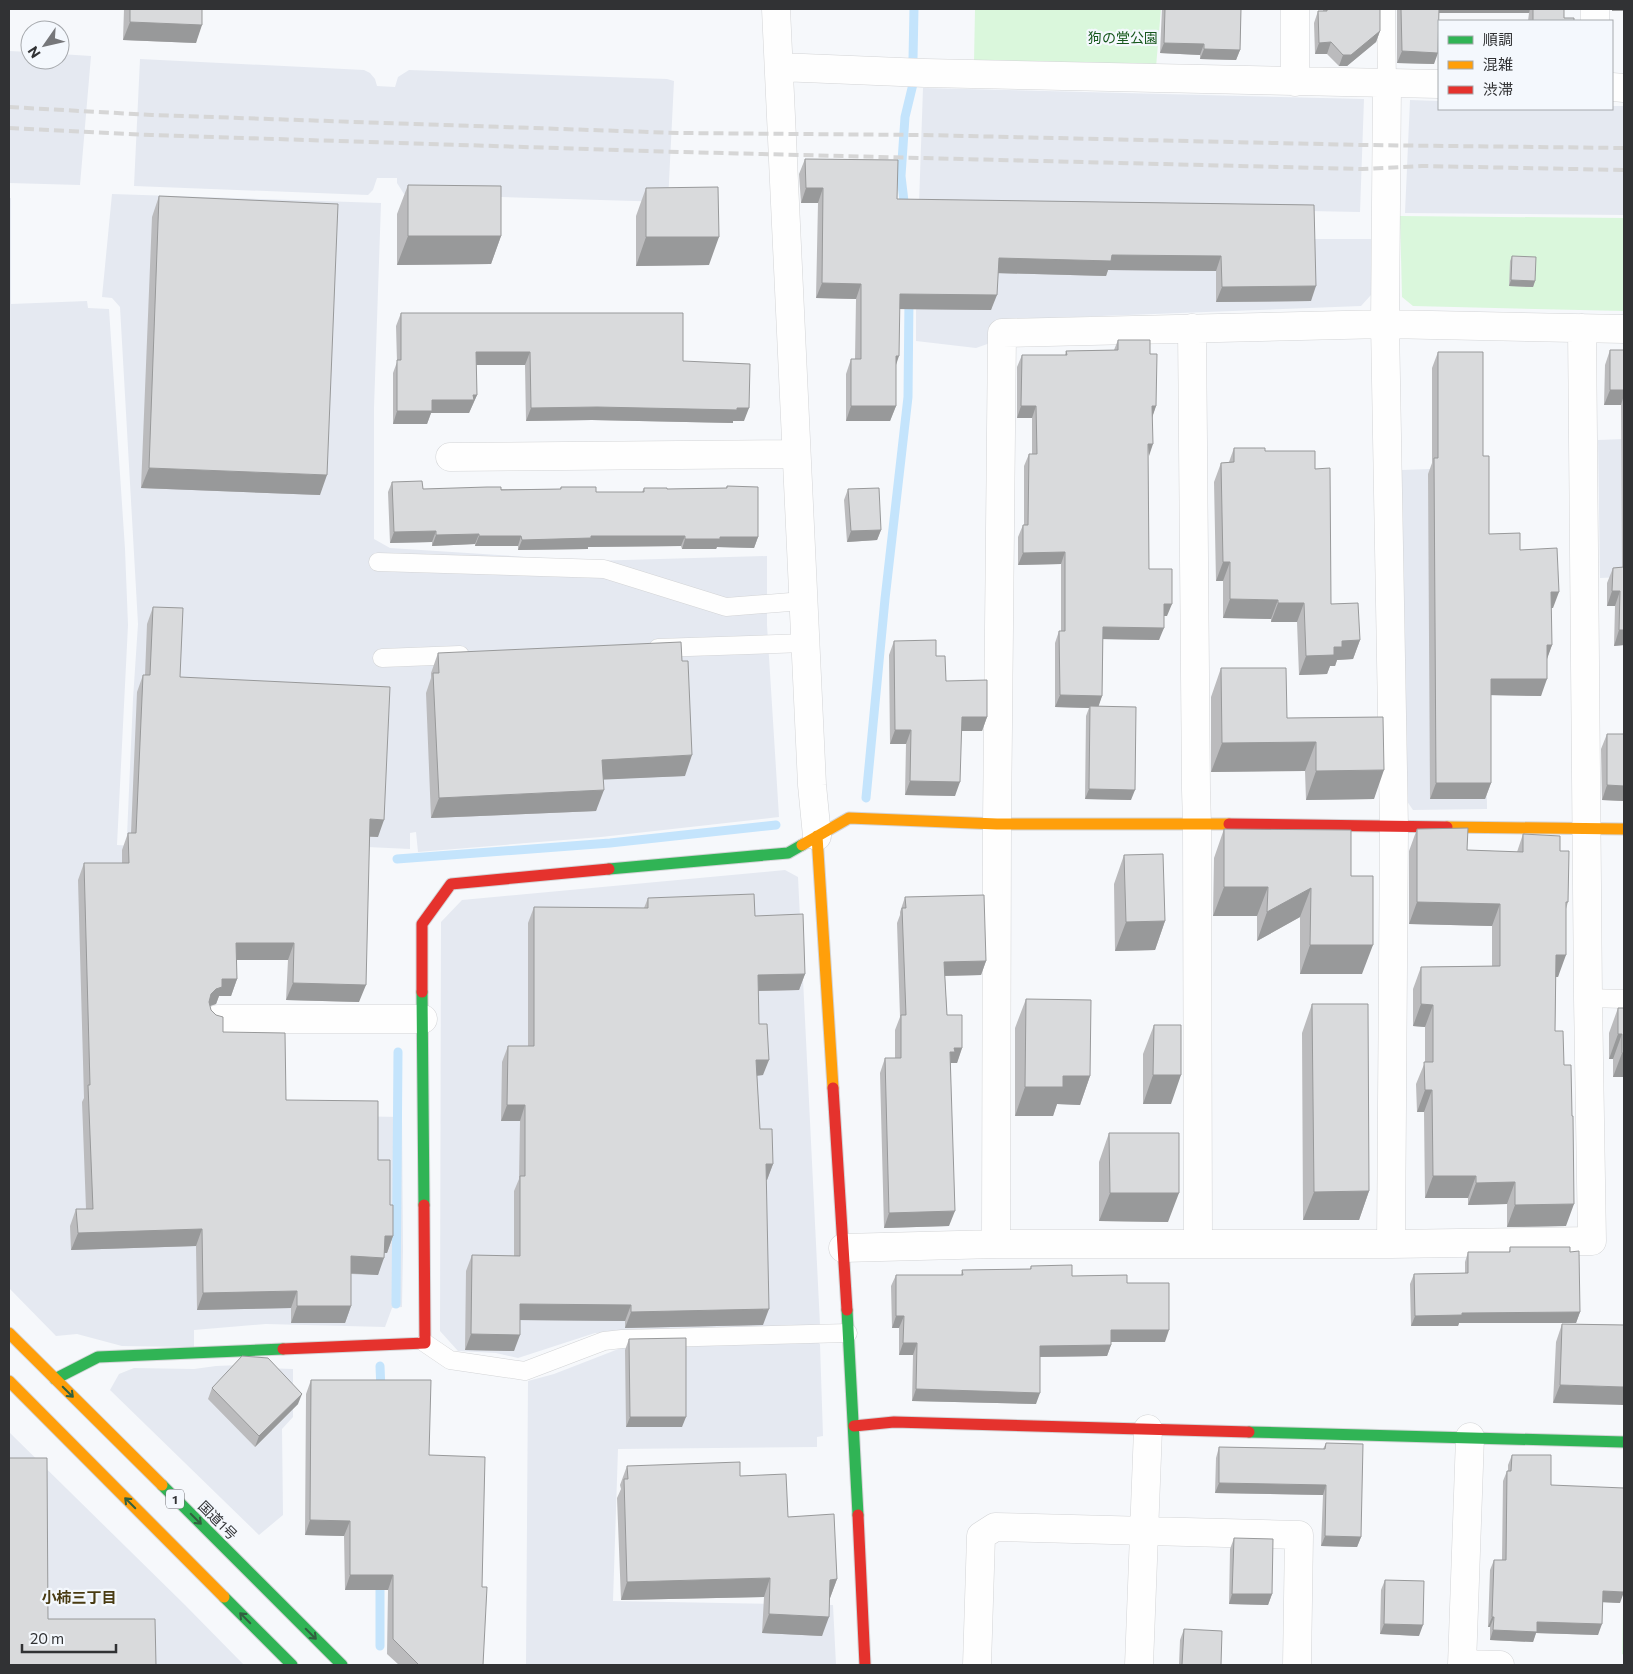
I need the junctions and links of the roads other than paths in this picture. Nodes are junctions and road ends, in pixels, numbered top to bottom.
1 (776, 9) edge
2 (1295, 9) edge
3 (1386, 9) edge
4 (779, 67) junction
5 (1295, 82) junction
6 (1387, 83) junction
7 (1438, 84) edge
8 (1385, 324) junction
9 (1192, 328) junction
10 (1582, 328) junction
11 (1624, 329) edge
12 (795, 454) junction
13 (450, 457) dead end
14 (378, 562) dead end
15 (802, 601) junction
16 (805, 643) junction
17 (640, 649) edge
18 (481, 654) edge
19 (382, 658) dead end
20 (997, 824) junction
21 (1197, 824) junction
22 (1394, 827) junction
23 (1588, 828) junction
24 (1624, 829) edge
25 (817, 836) junction
26 (1588, 998) junction
27 (1624, 999) edge
28 (218, 1019) edge
29 (423, 1019) junction
30 (996, 1244) junction
31 (1198, 1244) junction
32 (1391, 1244) junction
33 (843, 1248) junction
34 (9, 1333) edge
35 (848, 1333) junction
36 (425, 1343) junction
37 (55, 1379) junction
38 (9, 1381) edge
39 (854, 1426) junction
40 (1148, 1429) junction
41 (1470, 1437) junction
42 (1624, 1442) edge
43 (1144, 1531) junction
44 (292, 1665) edge
45 (342, 1665) edge
46 (866, 1665) edge
47 (977, 1665) edge
48 (1140, 1665) edge
49 (1297, 1665) edge
50 (1462, 1665) edge
51 (1500, 1665) edge

1 - 4 street
2 - 5 street
3 - 6 lane
4 - 5 street
4 - 12 street
5 - 6 street
6 - 7 street
6 - 8 street
8 - 9 street
8 - 10 street
8 - 22 street
9 - 20 street
9 - 21 street
10 - 11 street
10 - 23 street
12 - 13 street
12 - 15 street
14 - 15 lane
15 - 16 street
16 - 17 lane
16 - 25 street
18 - 19 lane
20 - 21 main road
20 - 25 main road
20 - 30 street
21 - 22 main road
21 - 31 street
22 - 23 main road
22 - 32 street
23 - 24 main road
23 - 26 street
25 - 29 main road
25 - 33 main road
26 - 27 lane
26 - 32 street
28 - 29 street
29 - 36 main road
30 - 31 street
30 - 33 street
31 - 32 street
33 - 35 main road
34 - 37 main road, 国道1号 / 1
35 - 36 lane
35 - 39 main road
36 - 37 main road
37 -> 45 main road, 国道1号 / 1
44 -> 38 main road
39 - 40 main road
39 - 46 main road
40 - 41 main road
40 - 43 street
41 - 42 main road
41 - 50 street
43 - 47 street
43 - 48 street
43 - 49 street
50 - 51 street

